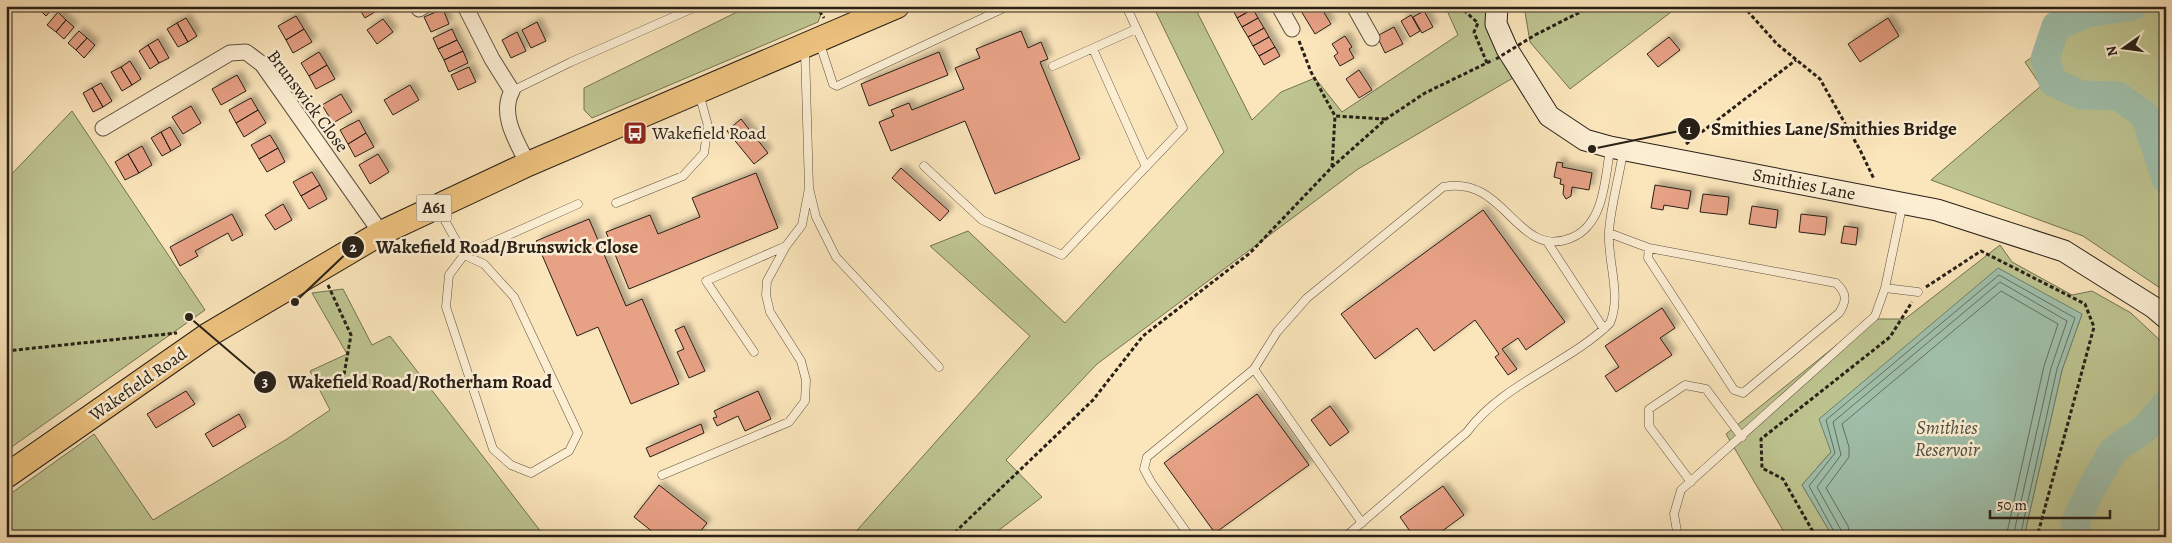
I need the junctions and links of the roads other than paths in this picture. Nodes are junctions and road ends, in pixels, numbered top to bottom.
1 (465, 6) edge
2 (698, 6) edge
3 (898, 6) edge
4 (1126, 6) edge
5 (1279, 6) edge
6 (1354, 6) edge
7 (1497, 6) edge
8 (1002, 9) dead end
9 (1136, 29) junction
10 (1292, 29) road end
11 (1372, 38) dead end
12 (812, 42) junction
13 (1093, 48) junction
14 (1053, 66) dead end
15 (512, 91) junction
16 (699, 91) junction
17 (103, 128) dead end
18 (1617, 148) junction
19 (528, 164) junction
20 (924, 166) dead end
21 (1146, 167) junction
22 (809, 188) junction
23 (1891, 200) junction
24 (616, 203) dead end
25 (578, 204) dead end
26 (438, 206) junction
27 (381, 233) junction
28 (1609, 233) junction
29 (1548, 243) junction
30 (786, 246) junction
31 (1649, 248) junction
32 (464, 255) junction
33 (1884, 288) junction
34 (1918, 292) road end
35 (2159, 312) edge
36 (1604, 329) junction
37 (754, 352) dead end
38 (939, 367) dead end
39 (1254, 368) junction
40 (1742, 437) junction
41 (662, 475) dead end
42 (6, 476) edge
43 (1691, 482) junction
44 (1362, 523) junction
45 (1190, 537) edge
46 (1345, 537) edge
47 (1678, 537) edge

1 - 15 street
2 - 15 lane
3 - 12 main road, Wakefield Road / A61
4 - 9 lane
5 - 10 street
6 - 11 street
7 - 18 street, Smithies Lane
8 - 12 lane
9 - 13 lane
9 - 21 lane
12 - 16 main road, Wakefield Road / A61
12 - 22 lane
13 - 14 lane
13 - 21 lane
15 - 19 street
16 - 19 main road, Wakefield Road / A61
16 - 24 lane
17 - 27 street, Brunswick Close
18 - 23 street, Smithies Lane
18 - 28 lane
18 - 29 lane
19 - 26 main road, Wakefield Road / A61
20 - 21 lane
22 - 30 lane
22 - 38 lane
23 - 33 lane
23 - 35 street, Smithies Lane
25 - 32 lane
26 - 27 main road, Wakefield Road / A61
26 - 32 lane
27 - 42 main road, Wakefield Road / A61
28 - 31 lane
28 - 36 lane
29 - 36 lane
29 - 39 lane
30 - 37 lane
30 - 41 lane
31 - 31 lane
32 - 32 lane
33 - 34 lane
33 - 40 lane
36 - 44 lane
39 - 44 lane
39 - 45 lane
40 - 43 lane
40 - 43 lane
43 - 47 lane
44 - 46 lane

